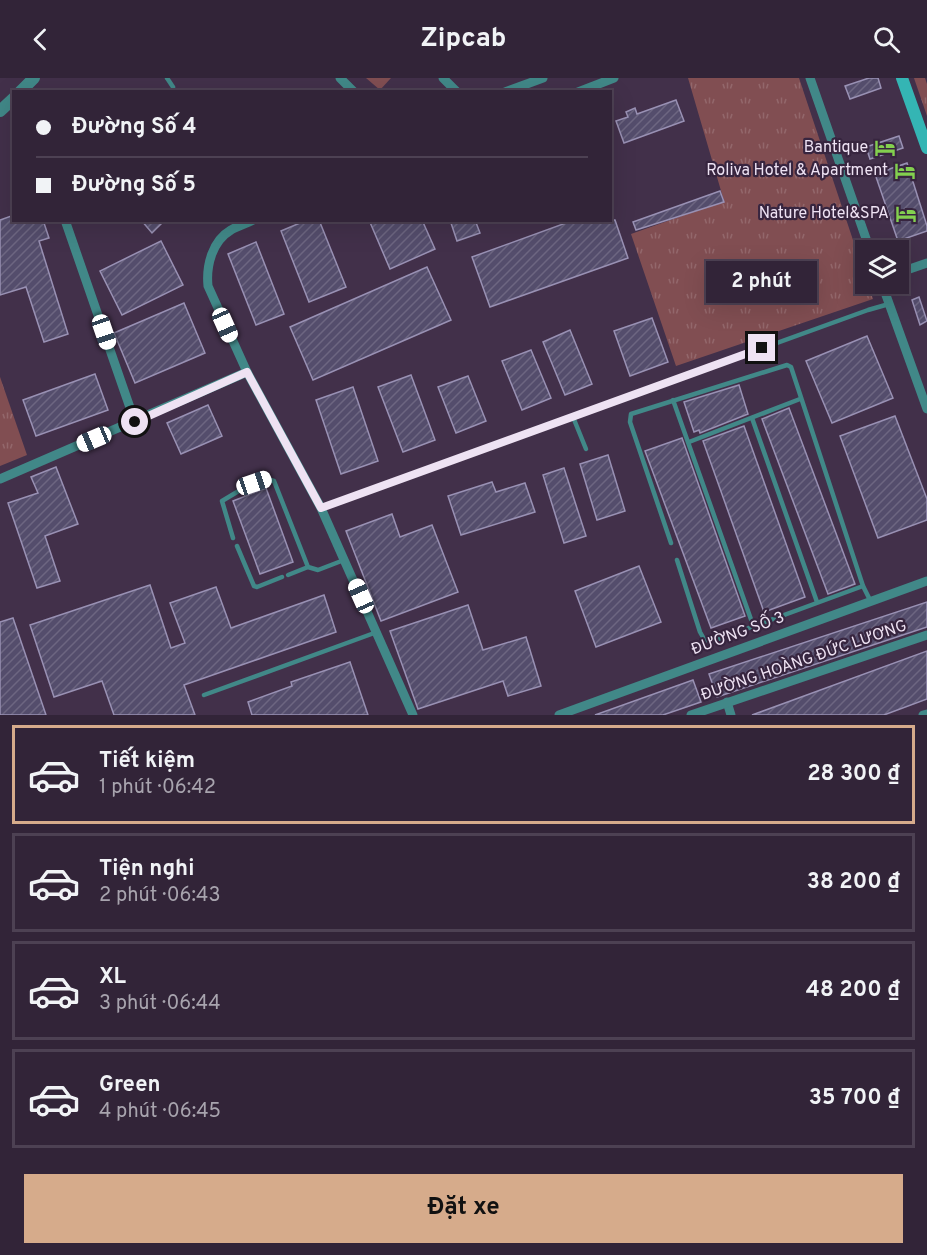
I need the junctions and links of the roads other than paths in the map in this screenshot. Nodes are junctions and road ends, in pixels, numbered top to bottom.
1 (34, 78) edge
2 (167, 78) edge
3 (340, 78) edge
4 (443, 78) edge
5 (543, 78) edge
6 (614, 78) edge
7 (810, 78) edge
8 (902, 78) edge
9 (173, 87) dead end
10 (22, 90) edge
11 (352, 90) edge
12 (455, 90) edge
13 (510, 90) edge
14 (583, 90) edge
15 (12, 100) edge
16 (0, 111) edge
17 (927, 148) edge
18 (66, 222) edge
19 (249, 222) edge
20 (867, 240) edge
21 (927, 263) edge
22 (909, 269) edge
23 (886, 294) edge
24 (889, 304) junction
25 (245, 368) junction
26 (800, 399) junction
27 (673, 400) junction
28 (927, 409) edge
29 (573, 417) junction
30 (752, 418) junction
31 (135, 422) junction
32 (689, 442) junction
33 (586, 448) dead end
34 (0, 479) edge
35 (254, 483) dead end
36 (247, 486) dead end
37 (321, 508) junction
38 (233, 538) dead end
39 (671, 543) dead end
40 (237, 546) dead end
41 (344, 560) junction
42 (677, 560) dead end
43 (308, 567) junction
44 (927, 581) edge
45 (863, 586) junction
46 (817, 602) junction
47 (871, 602) junction
48 (753, 625) junction
49 (377, 632) junction
50 (927, 635) edge
51 (204, 695) dead end
52 (727, 702) junction
53 (413, 715) edge
54 (559, 715) edge
55 (691, 715) edge
56 (731, 715) edge

1 - 10 street
2 - 9 lane
3 - 11 street
4 - 12 street
5 - 13 street
6 - 14 street
7 - 20 street
8 - 17 main road
15 - 16 street
18 - 31 street
19 - 25 street
21 - 22 street
23 - 24 street
24 - 28 street
24 - 29 lane
25 - 31 street
25 - 37 street
26 - 27 lane
26 - 30 lane
26 - 45 lane
27 - 32 lane
27 - 39 lane
29 - 33 lane
29 - 37 lane
30 - 32 lane
30 - 46 lane
31 - 34 street
32 - 48 lane
35 - 43 lane
36 - 38 lane
37 - 41 street
40 - 43 lane
41 - 43 lane
41 - 49 street
42 - 48 lane
44 - 47 street, ĐƯỜNG SỐ 3
45 - 46 lane
45 - 47 lane
46 - 48 lane
47 - 54 street, ĐƯỜNG SỐ 3
49 - 51 lane
49 - 53 street
50 - 52 street, ĐƯỜNG HOÀNG ĐỨC LƯƠNG
52 - 55 street, ĐƯỜNG HOÀNG ĐỨC LƯƠNG
52 - 56 street

